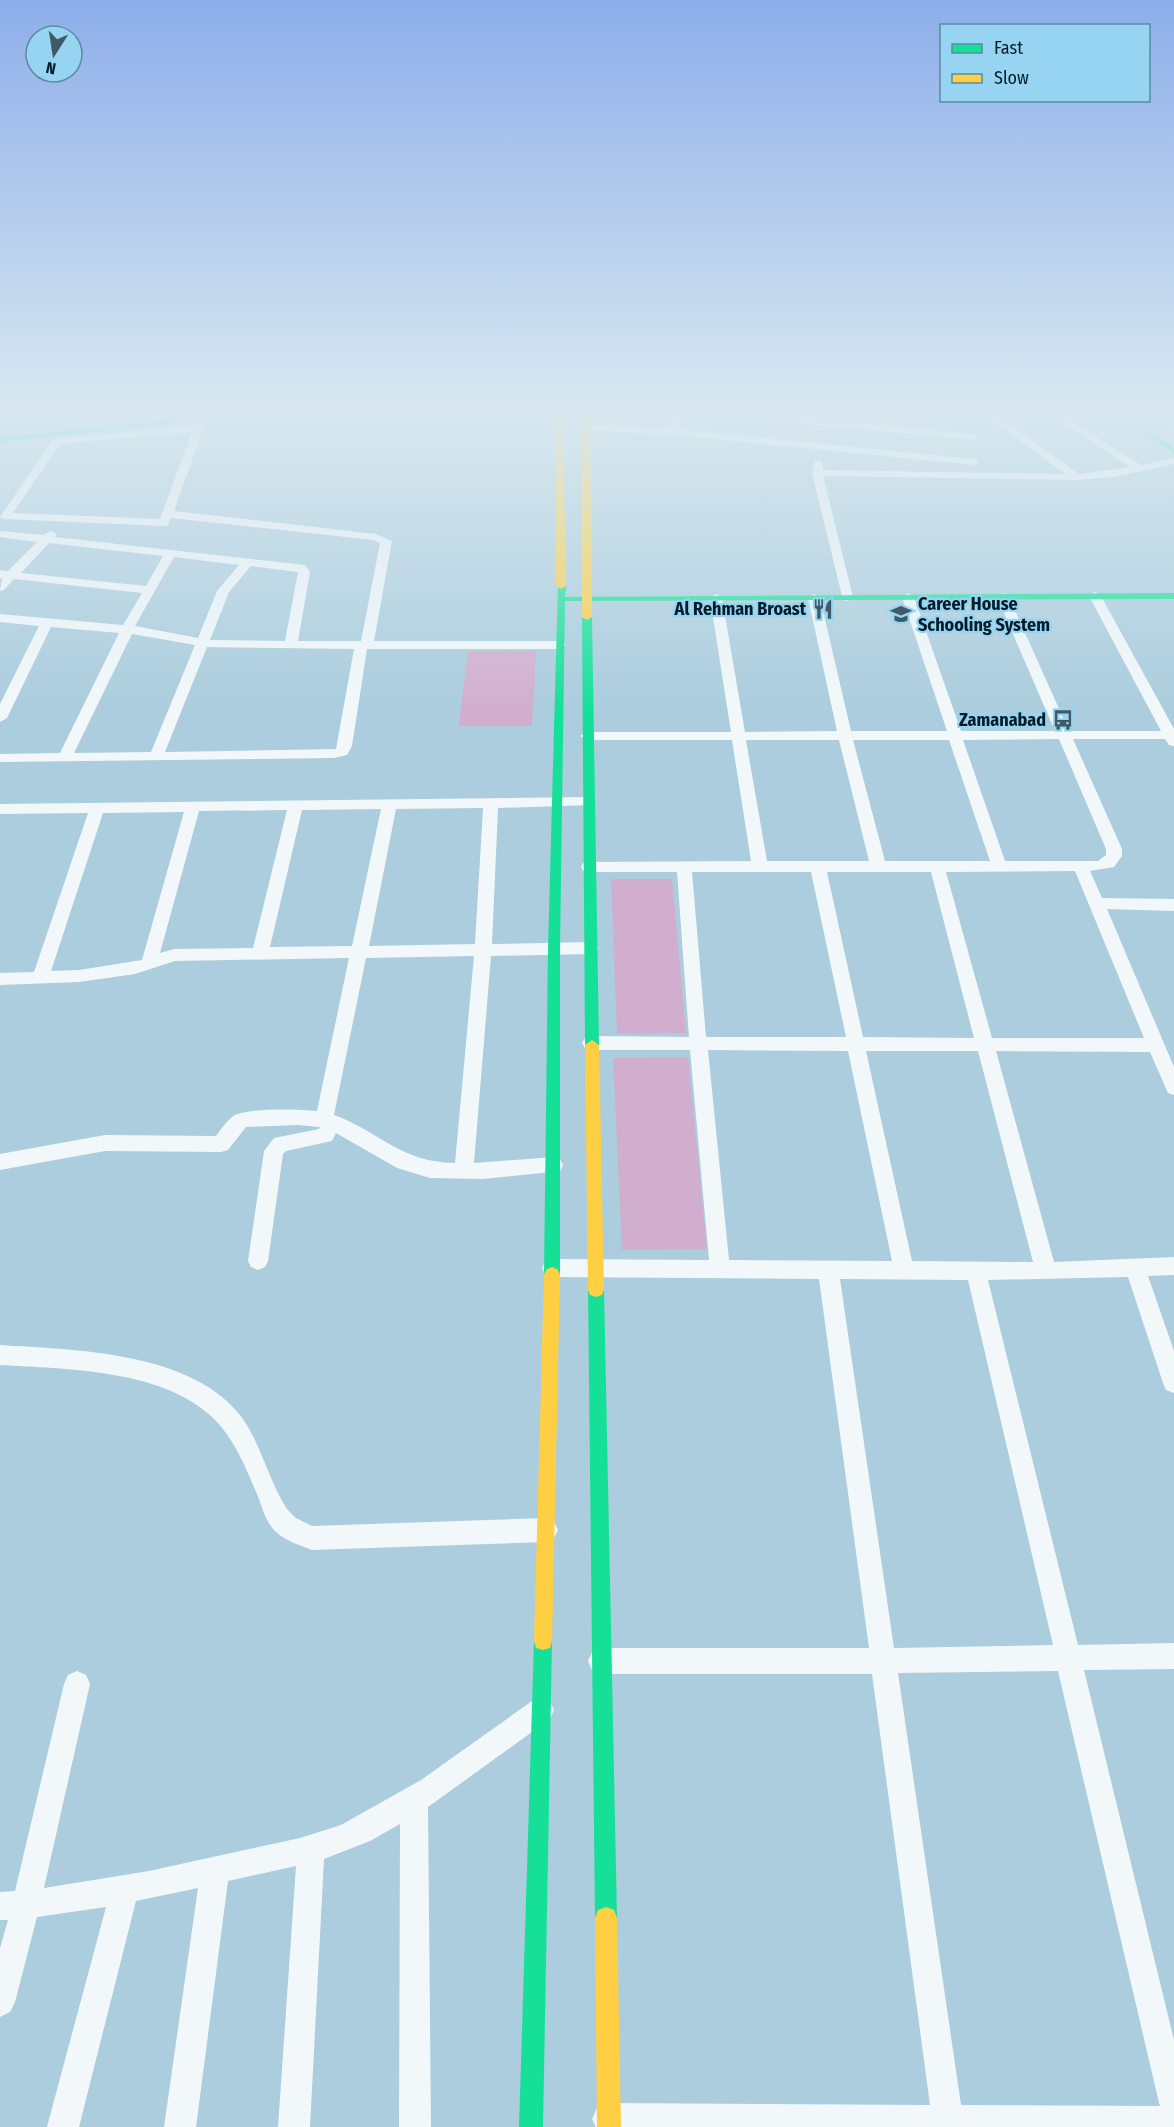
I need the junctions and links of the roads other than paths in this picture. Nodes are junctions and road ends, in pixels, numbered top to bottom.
1 (9, 510) edge
2 (168, 510) edge
3 (560, 510) edge
4 (589, 510) edge
5 (828, 510) edge
6 (167, 514) junction
7 (64, 519) junction
8 (0, 534) edge
9 (46, 540) junction
10 (171, 553) junction
11 (248, 562) junction
12 (5, 574) edge
13 (561, 580) junction
14 (592, 581) junction
15 (826, 581) dead end
16 (848, 581) junction
17 (0, 586) edge
18 (150, 590) junction
19 (1095, 596) junction
20 (1174, 596) edge
21 (847, 597) junction
22 (908, 597) junction
23 (1003, 597) junction
24 (716, 598) junction
25 (814, 598) junction
26 (561, 599) junction
27 (585, 599) junction
28 (0, 618) edge
29 (46, 624) junction
30 (127, 630) junction
31 (201, 643) junction
32 (291, 644) junction
33 (364, 645) junction
34 (560, 645) junction
35 (0, 718) edge
36 (845, 735) junction
37 (954, 735) junction
38 (587, 736) junction
39 (738, 736) junction
40 (1065, 736) junction
41 (1173, 738) edge
42 (156, 756) junction
43 (65, 757) junction
44 (0, 758) edge
45 (558, 802) junction
46 (588, 802) junction
47 (491, 803) junction
48 (296, 804) junction
49 (390, 804) junction
50 (193, 805) junction
51 (97, 807) junction
52 (0, 809) edge
53 (1080, 865) junction
54 (818, 866) junction
55 (878, 866) junction
56 (937, 866) junction
57 (999, 866) junction
58 (589, 867) junction
59 (684, 867) junction
60 (760, 867) junction
61 (1096, 903) junction
62 (1174, 905) edge
63 (554, 948) junction
64 (590, 948) junction
65 (483, 949) junction
66 (260, 953) junction
67 (359, 953) junction
68 (149, 963) junction
69 (40, 978) junction
70 (0, 979) edge
71 (591, 1043) junction
72 (698, 1044) junction
73 (855, 1044) junction
74 (985, 1044) junction
75 (1155, 1045) junction
76 (1174, 1088) edge
77 (328, 1121) junction
78 (0, 1162) edge
79 (553, 1165) junction
80 (464, 1170) junction
81 (258, 1262) dead end
82 (1174, 1266) edge
83 (1135, 1267) junction
84 (552, 1268) junction
85 (595, 1268) junction
86 (720, 1269) junction
87 (828, 1269) junction
88 (904, 1270) junction
89 (976, 1270) junction
90 (1046, 1271) junction
91 (0, 1354) edge
92 (1174, 1383) edge
93 (546, 1530) junction
94 (1174, 1656) edge
95 (1068, 1658) junction
96 (601, 1661) junction
97 (883, 1661) junction
98 (77, 1684) dead end
99 (541, 1710) junction
100 (414, 1800) junction
101 (311, 1848) junction
102 (215, 1870) junction
103 (125, 1888) junction
104 (13, 1905) edge
105 (0, 2002) edge
106 (1174, 2103) edge
107 (948, 2121) junction
108 (1174, 2122) edge
109 (608, 2123) edge
110 (63, 2127) edge
111 (180, 2127) edge
112 (294, 2127) edge
113 (415, 2127) edge
114 (531, 2127) edge

1 - 7 street
2 - 6 street
3 - 13 main road
4 - 14 main road
5 - 16 street
6 - 7 street
6 - 33 street
7 - 9 street
8 - 9 street
9 - 10 street
9 - 12 street
10 - 11 street
10 - 18 street
11 - 31 street
11 - 32 street
12 - 17 street
12 - 18 street
13 - 14 main road
13 - 26 main road
14 - 27 main road
15 - 16 main road
16 - 21 street
18 - 30 street
19 - 20 main road
19 - 23 main road
19 - 41 street
21 - 22 main road
21 - 25 main road
22 - 23 main road
22 - 37 street
23 - 40 street
24 - 25 main road
24 - 27 main road
24 - 39 street
25 - 36 street
26 - 27 main road
26 - 34 main road
27 - 38 main road
28 - 29 street
29 - 30 street
29 - 35 street
30 - 31 street
30 - 43 street
31 - 32 street
31 - 42 street
32 - 33 street
33 - 34 street
33 - 42 street
34 - 45 main road
36 - 37 street
36 - 39 street
36 - 55 street
37 - 40 street
37 - 57 street
38 - 39 street
38 - 46 main road
39 - 60 street
40 - 41 street
40 - 53 street
42 - 43 street
43 - 44 street
45 - 46 street
45 - 47 street
45 - 63 main road
46 - 58 main road
47 - 49 street
47 - 65 street
48 - 49 street
48 - 50 street
48 - 66 street
49 - 67 street
50 - 51 street
50 - 68 street
51 - 52 street
51 - 69 street
53 - 57 street
53 - 61 street
54 - 55 street
54 - 60 street
54 - 73 street
55 - 56 street
56 - 57 street
56 - 74 street
58 - 59 street
58 - 64 main road
59 - 60 street
59 - 72 street
61 - 62 street
61 - 75 street
63 - 64 street
63 - 65 street
63 - 79 main road
64 - 71 main road
65 - 67 street
65 - 80 street
66 - 67 street
66 - 68 street
67 - 77 street
68 - 69 street
69 - 70 street
71 - 72 street
71 - 85 main road
72 - 73 street
72 - 86 street
73 - 74 street
73 - 88 street
74 - 75 street
74 - 90 street
75 - 76 street
77 - 78 street
77 - 80 street
77 - 81 street
79 - 80 street
79 - 84 main road
82 - 83 street
83 - 90 street
83 - 92 street
84 - 85 street
84 - 93 main road
85 - 86 street
85 - 96 main road
86 - 87 street
87 - 88 street
87 - 97 street
88 - 89 street
89 - 90 street
89 - 95 street
91 - 93 street
93 - 99 main road
94 - 95 street
95 - 97 street
95 - 106 street
96 - 97 street
96 - 109 main road
97 - 107 street
98 - 104 street
99 - 100 street
99 - 114 main road
100 - 101 street
100 - 113 street
101 - 102 street
101 - 112 street
102 - 103 street
102 - 111 street
103 - 104 street
103 - 110 street
104 - 105 street
107 - 108 street
107 - 109 street

